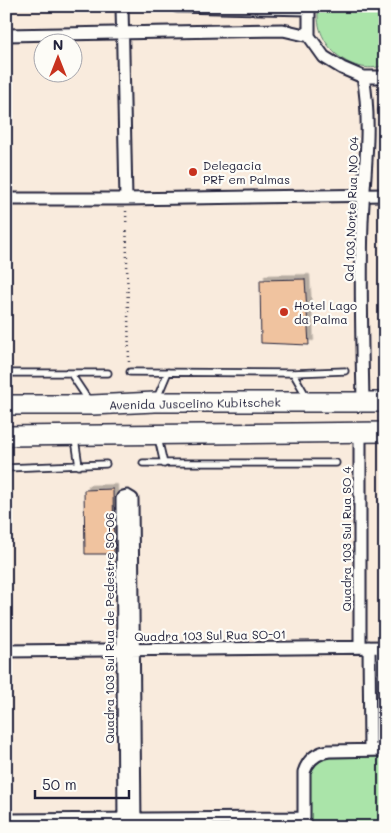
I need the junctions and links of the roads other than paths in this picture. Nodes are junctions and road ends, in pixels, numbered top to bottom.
1 (122, 6) edge
2 (177, 6) edge
3 (308, 8) edge
4 (121, 33) junction
5 (6, 35) edge
6 (309, 36) junction
7 (363, 77) junction
8 (385, 77) edge
9 (364, 195) junction
10 (385, 195) edge
11 (6, 199) edge
12 (126, 200) junction
13 (345, 371) dead end
14 (130, 372) road end
15 (168, 372) junction
16 (108, 373) dead end
17 (293, 373) junction
18 (6, 374) edge
19 (70, 374) junction
20 (156, 402) junction
21 (363, 402) junction
22 (385, 402) edge
23 (311, 403) junction
24 (6, 405) edge
25 (92, 405) junction
26 (360, 432) junction
27 (385, 432) edge
28 (157, 434) junction
29 (74, 435) junction
30 (6, 436) edge
31 (143, 463) dead end
32 (336, 463) dead end
33 (106, 464) dead end
34 (164, 464) junction
35 (79, 466) junction
36 (6, 468) edge
37 (365, 647) junction
38 (384, 647) edge
39 (128, 649) junction
40 (6, 651) edge
41 (370, 750) junction
42 (384, 750) edge
43 (6, 820) edge
44 (130, 823) edge
45 (304, 823) edge

1 - 4 street
2 - 3 street
3 - 6 street
4 - 5 street
4 - 6 street
4 - 12 street
6 - 7 street
7 - 8 street
7 - 9 street, Qd 103 Norte Rua NO 04
9 - 10 street
9 - 12 street
9 - 21 street, Qd 103 Norte Rua NO 04
11 - 12 street
13 - 17 lane
14 - 15 lane
15 - 17 lane
15 - 20 lane
16 - 19 lane
17 - 23 lane
18 - 19 lane
19 - 25 lane
20 - 23 main road, Avenida Juscelino Kubitschek
20 - 25 main road, Avenida Juscelino Kubitschek
21 - 22 main road, Avenida Juscelino Kubitschek
21 - 23 main road, Avenida Juscelino Kubitschek
24 - 25 main road, Avenida Juscelino Kubitschek
26 - 27 main road
26 - 28 main road
26 - 37 street, Quadra 103 Sul Rua SO 4
28 - 29 main road
28 - 34 lane
29 - 30 main road
29 - 35 lane
31 - 34 lane
32 - 34 lane
33 - 35 lane
35 - 36 lane
37 - 38 street, Quadra 103 Sul Rua SO-01
37 - 39 street, Quadra 103 Sul Rua SO-01
37 - 41 street, Quadra 103 Sul Rua SO 4
38 - 42 street
39 - 39 street, Quadra 103 Sul Rua de Pedestre SO-06
39 - 40 street, Quadra 103 Sul Rua SO-01
39 - 44 street, Quadra 103 Sul Rua de Pedestre SO-06
41 - 42 street
41 - 45 street
43 - 44 street
44 - 45 street

